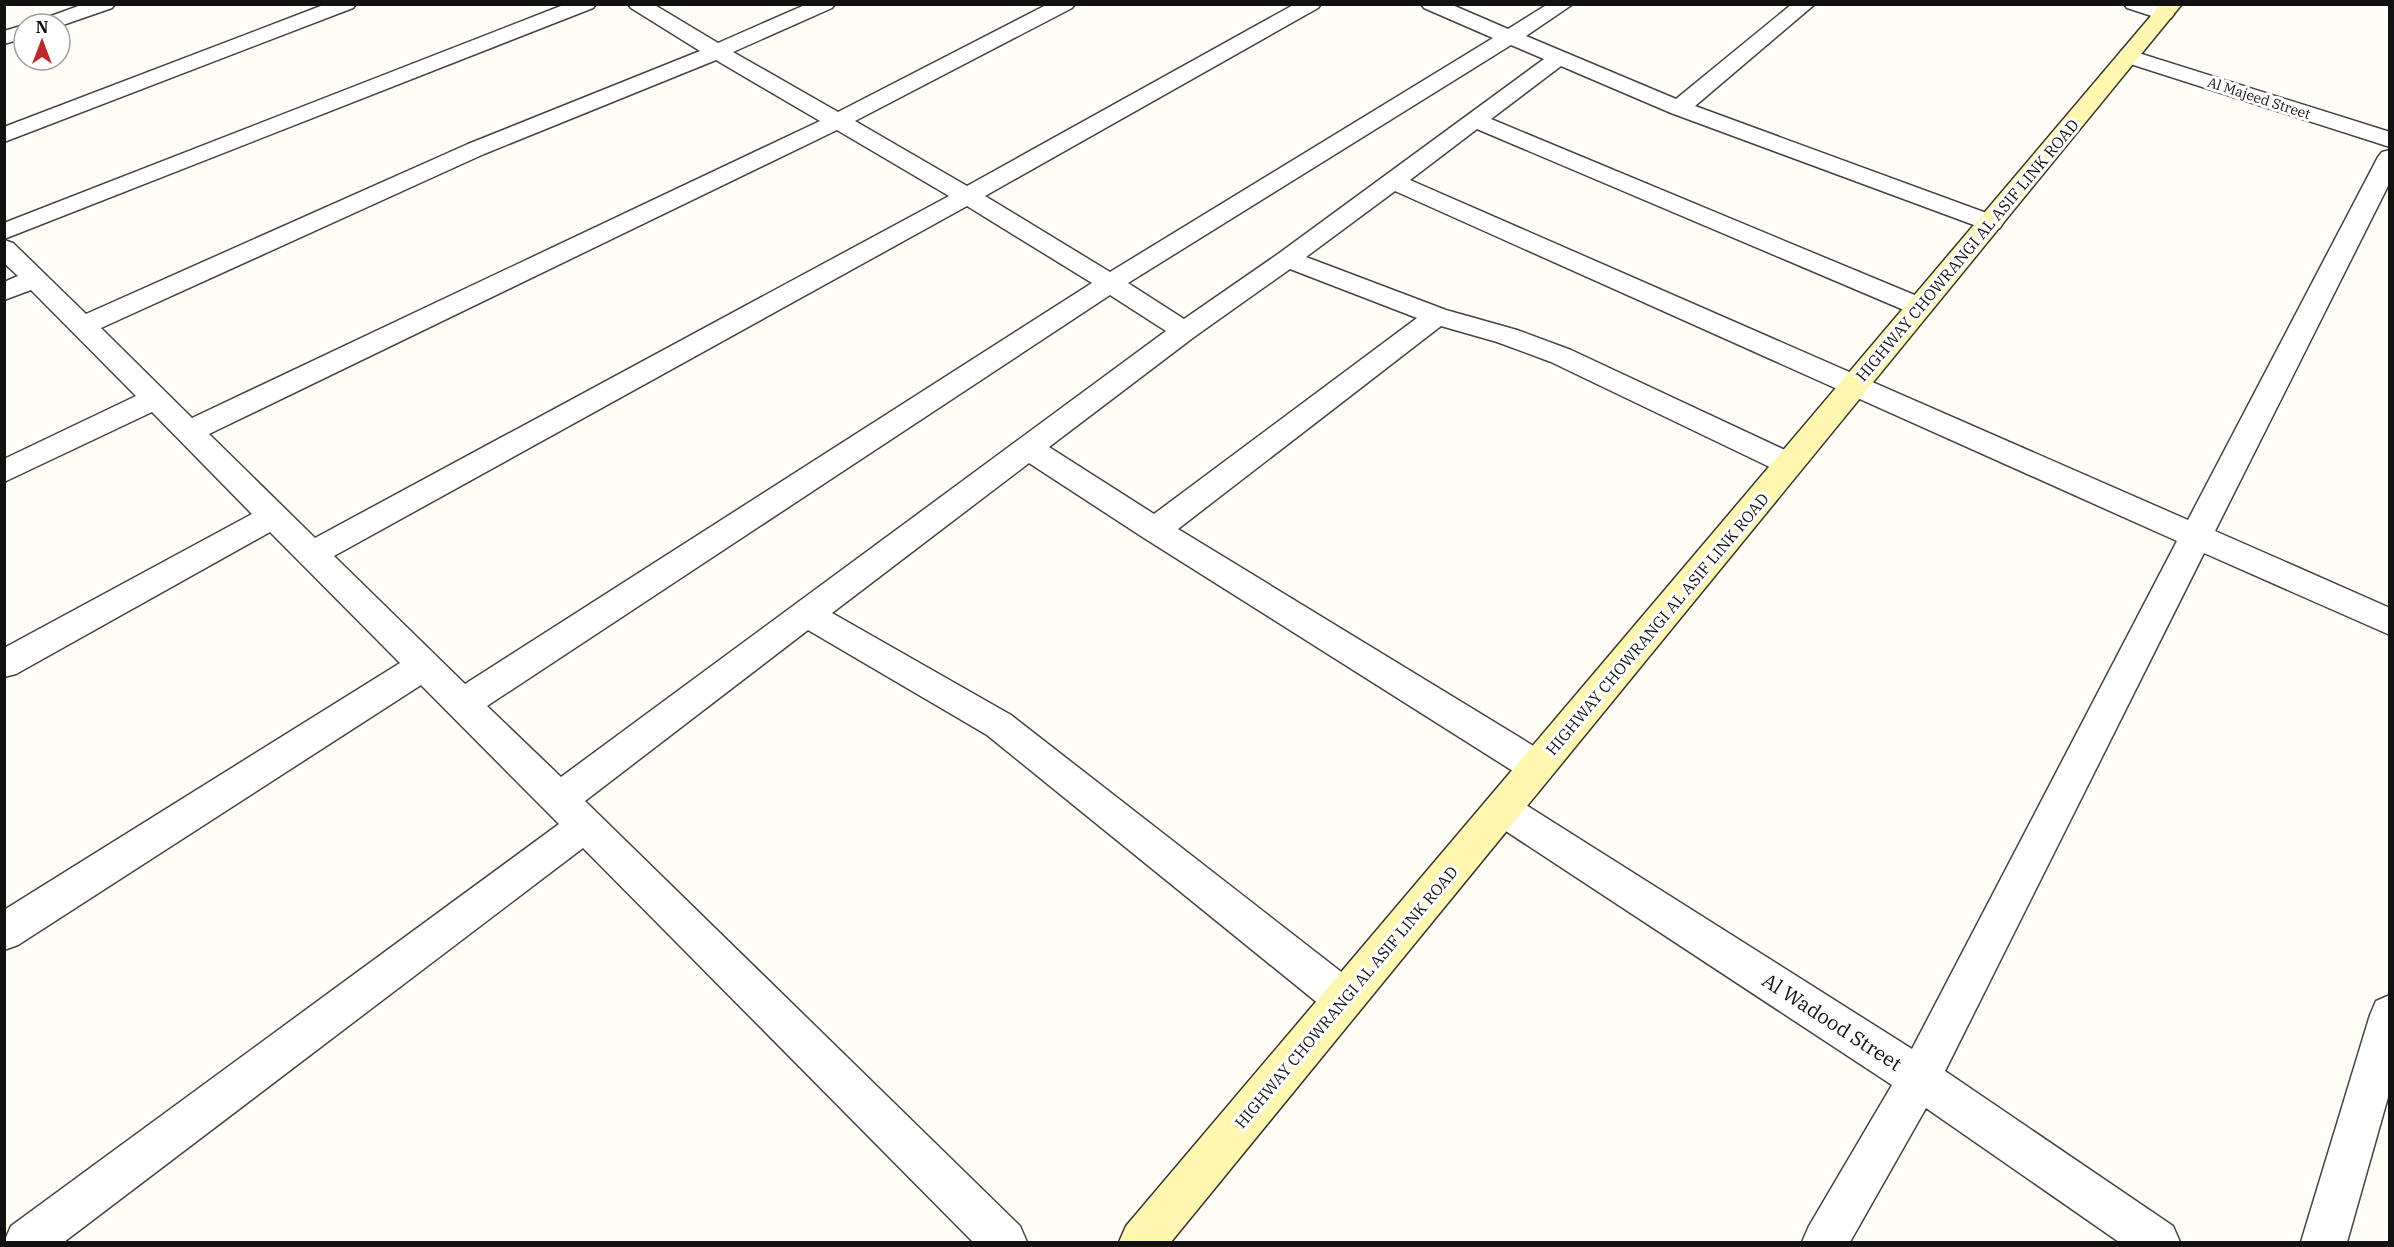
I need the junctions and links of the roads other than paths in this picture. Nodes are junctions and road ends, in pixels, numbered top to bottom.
1 (105, 4) edge
2 (346, 4) edge
3 (586, 4) edge
4 (638, 4) edge
5 (825, 4) edge
6 (1065, 4) edge
7 (1311, 4) edge
8 (1431, 4) edge
9 (1563, 4) edge
10 (1804, 4) edge
11 (2156, 8) edge
12 (72, 15) edge
13 (1511, 38) junction
14 (716, 52) junction
15 (2129, 56) junction
16 (1559, 58) junction
17 (1678, 108) junction
18 (1475, 120) junction
19 (838, 121) junction
20 (4, 135) edge
21 (2390, 140) edge
22 (2390, 158) edge
23 (1393, 181) junction
24 (967, 196) junction
25 (1991, 223) junction
26 (4, 232) edge
27 (4, 248) edge
28 (1287, 259) junction
29 (36, 278) junction
30 (1110, 283) junction
31 (4, 292) edge
32 (1920, 307) junction
33 (1437, 316) junction
34 (83, 326) junction
35 (1184, 331) junction
36 (1855, 385) junction
37 (156, 398) junction
38 (189, 431) junction
39 (1029, 448) junction
40 (1790, 464) junction
41 (4, 472) edge
42 (274, 516) junction
43 (1155, 530) junction
44 (2196, 537) junction
45 (312, 554) junction
46 (807, 614) junction
47 (2390, 622) edge
48 (4, 664) edge
49 (423, 666) junction
50 (462, 704) junction
51 (1537, 768) junction
52 (1502, 809) junction
53 (571, 813) junction
54 (4, 932) edge
55 (1344, 999) junction
56 (2390, 1015) edge
57 (1919, 1078) junction
58 (27, 1242) edge
59 (1004, 1242) edge
60 (1142, 1242) edge
61 (1825, 1242) edge
62 (2157, 1242) edge
63 (2324, 1242) edge

1 - 12 street
2 - 20 street
3 - 26 street
4 - 14 street
5 - 14 street
6 - 19 street
7 - 24 street
8 - 13 street
9 - 13 street
10 - 17 street
11 - 15 street, HIGHWAY CHOWRANGI AL ASIF LINK ROAD
13 - 16 street
13 - 30 street
14 - 19 street
14 - 34 street
15 - 21 street, Al Majeed Street
15 - 25 street, HIGHWAY CHOWRANGI AL ASIF LINK ROAD
16 - 17 street
16 - 18 street
17 - 25 street
18 - 23 street
18 - 32 street
19 - 24 street
19 - 38 street
22 - 44 street
23 - 28 street
23 - 36 street
24 - 30 street
24 - 45 street
25 - 32 street, HIGHWAY CHOWRANGI AL ASIF LINK ROAD
27 - 29 street
28 - 33 street
28 - 35 street
29 - 31 street
29 - 34 street
30 - 35 street
30 - 50 street
32 - 36 street, HIGHWAY CHOWRANGI AL ASIF LINK ROAD
33 - 40 street
33 - 43 street
34 - 37 street
35 - 39 street
36 - 40 street, HIGHWAY CHOWRANGI AL ASIF LINK ROAD
36 - 44 street
37 - 38 street
37 - 41 street
38 - 42 street
39 - 43 street
39 - 46 street
40 - 51 street, HIGHWAY CHOWRANGI AL ASIF LINK ROAD
42 - 45 street
42 - 48 street
43 - 51 street
44 - 47 street
44 - 57 street
45 - 49 street
46 - 53 street
46 - 55 street
49 - 50 street
49 - 54 street
50 - 53 street
51 - 52 street, HIGHWAY CHOWRANGI AL ASIF LINK ROAD
52 - 55 street, HIGHWAY CHOWRANGI AL ASIF LINK ROAD
52 - 57 street, Al Wadood Street
53 - 58 street
53 - 59 street
55 - 60 street, HIGHWAY CHOWRANGI AL ASIF LINK ROAD
56 - 63 street
57 - 61 street
57 - 62 street, Al Wadood Street

